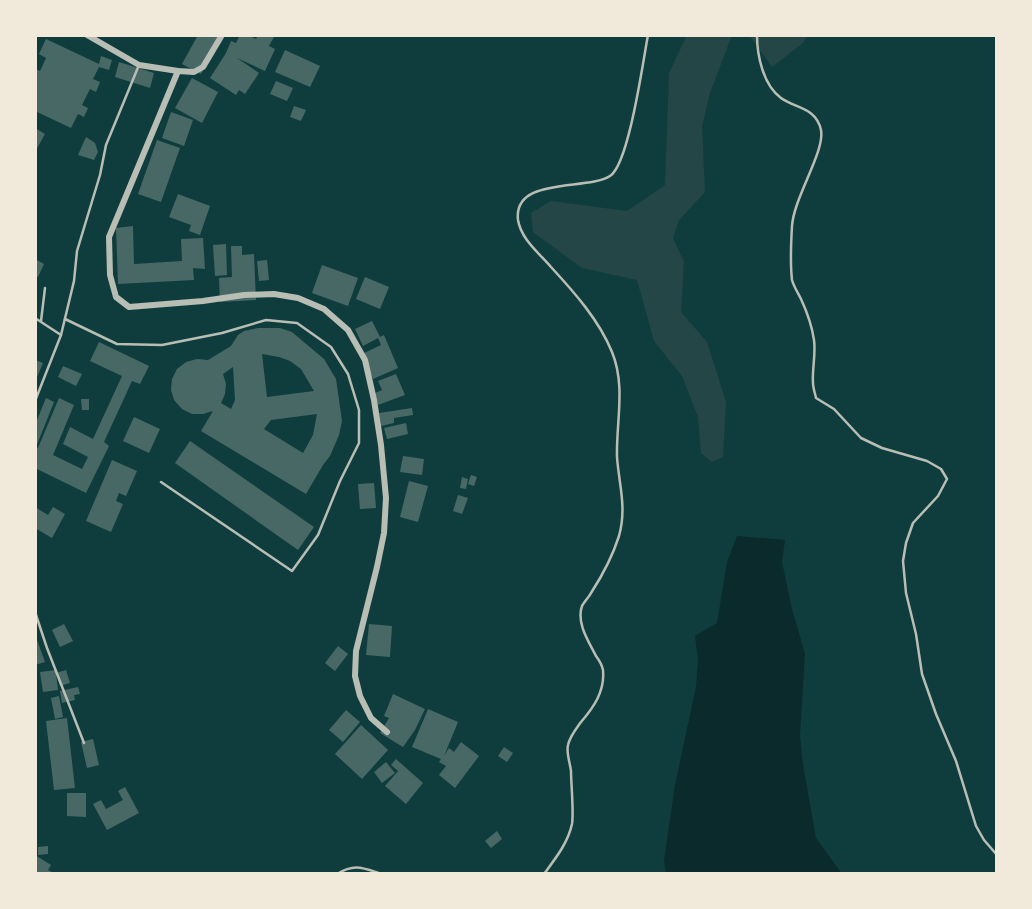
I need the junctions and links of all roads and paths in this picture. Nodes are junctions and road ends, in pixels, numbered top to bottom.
1 (87, 35) edge
2 (222, 35) edge
3 (648, 35) edge
4 (757, 35) edge
5 (139, 65) junction
6 (178, 71) junction
7 (45, 288) dead end
8 (35, 318) edge
9 (65, 319) junction
10 (41, 321) junction
11 (61, 335) junction
12 (35, 401) edge
13 (161, 482) dead end
14 (35, 612) edge
15 (387, 732) dead end
16 (84, 743) dead end
17 (997, 855) edge
18 (337, 874) edge
19 (382, 874) edge
20 (544, 874) edge

1 - 5 street
2 - 6 street
3 - 20 lane
4 - 17 lane
5 - 6 street
5 - 9 lane
6 - 15 street
7 - 10 lane
8 - 10 lane
9 - 11 lane
9 - 13 lane
10 - 11 lane
11 - 12 lane
14 - 16 lane
18 - 19 lane

